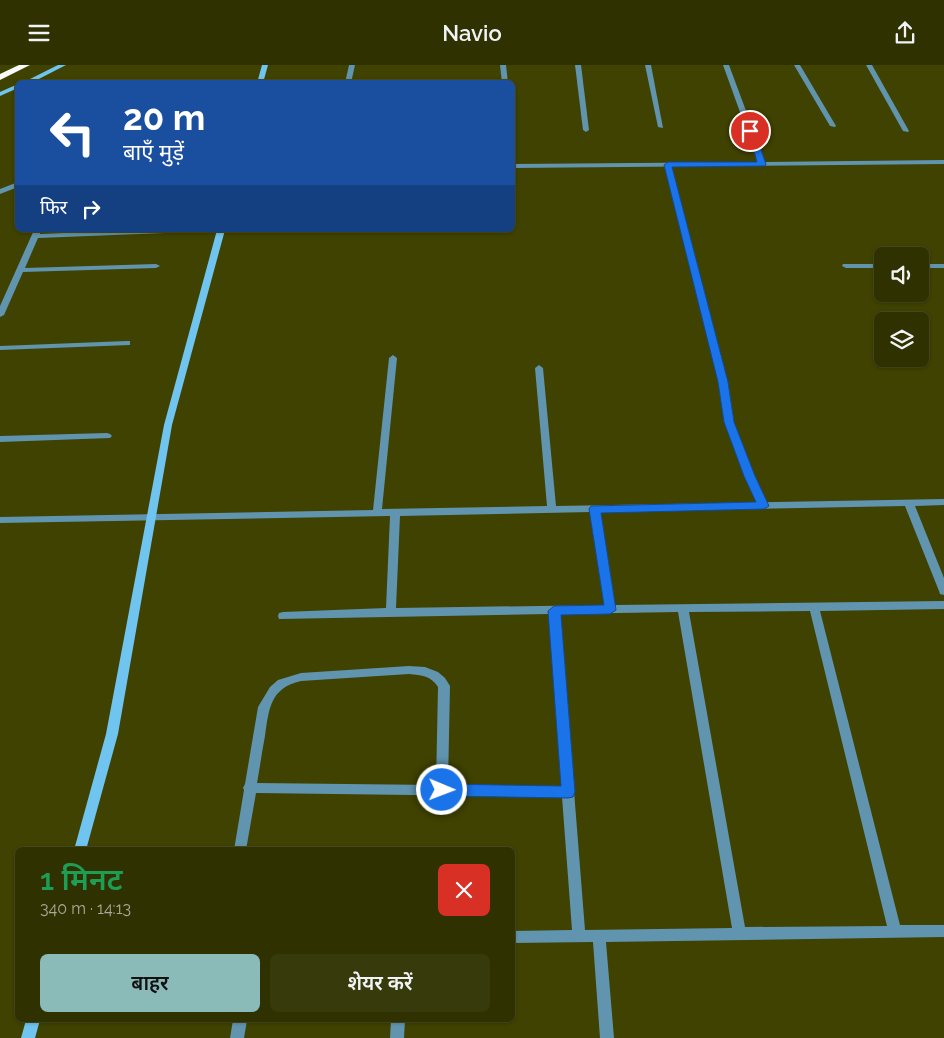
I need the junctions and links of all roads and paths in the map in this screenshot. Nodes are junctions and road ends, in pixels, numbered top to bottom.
1 (26, 65) edge
2 (62, 65) edge
3 (265, 65) edge
4 (352, 65) edge
5 (503, 65) edge
6 (578, 65) edge
7 (648, 65) edge
8 (726, 65) edge
9 (797, 65) edge
10 (869, 65) edge
11 (0, 77) edge
12 (31, 80) edge
13 (261, 80) edge
14 (349, 80) edge
15 (505, 80) edge
16 (15, 87) edge
17 (0, 94) edge
18 (833, 126) dead end
19 (661, 127) dead end
20 (586, 130) dead end
21 (906, 131) dead end
22 (944, 162) edge
23 (762, 164) junction
24 (668, 165) junction
25 (515, 166) edge
26 (15, 184) edge
27 (0, 192) edge
28 (100, 232) edge
29 (220, 232) edge
30 (36, 233) edge
31 (156, 266) dead end
32 (846, 266) dead end
33 (874, 266) edge
34 (929, 266) edge
35 (944, 266) edge
36 (19, 270) junction
37 (0, 315) edge
38 (127, 343) dead end
39 (0, 348) edge
40 (393, 358) dead end
41 (539, 368) dead end
42 (107, 436) dead end
43 (0, 439) edge
44 (944, 502) edge
45 (909, 503) junction
46 (764, 506) junction
47 (595, 509) junction
48 (552, 510) junction
49 (377, 513) junction
50 (395, 513) junction
51 (151, 518) junction
52 (0, 520) edge
53 (944, 591) edge
54 (944, 605) edge
55 (814, 607) junction
56 (683, 609) junction
57 (610, 610) junction
58 (554, 611) junction
59 (391, 612) junction
60 (283, 616) dead end
61 (249, 787) junction
62 (442, 790) junction
63 (568, 792) junction
64 (81, 847) edge
65 (240, 847) edge
66 (895, 931) junction
67 (944, 931) edge
68 (740, 934) junction
69 (579, 936) junction
70 (599, 936) junction
71 (515, 937) edge
72 (32, 1022) edge
73 (240, 1022) edge
74 (398, 1022) edge
75 (28, 1038) edge
76 (237, 1038) edge
77 (398, 1038) edge
78 (607, 1038) edge

1 - 11 highway
2 - 12 street
3 - 13 street
4 - 14 street
5 - 15 street
6 - 20 street
7 - 19 street
8 - 23 street
9 - 18 street
10 - 21 street
16 - 17 street
22 - 23 street
23 - 24 street
24 - 25 street
24 - 46 street
26 - 27 street
28 - 30 street
29 - 51 street
30 - 36 street
31 - 36 street
32 - 33 street
34 - 35 street
36 - 37 street
38 - 39 street
40 - 49 street
41 - 48 street
42 - 43 street
44 - 45 street
45 - 46 street
45 - 53 street
46 - 47 street
47 - 48 street
47 - 57 street
48 - 50 street
49 - 50 street
49 - 51 street
50 - 59 street
51 - 52 street
51 - 64 street
54 - 55 street
55 - 56 street
55 - 66 street
56 - 57 street
56 - 68 street
57 - 58 street
58 - 59 street
58 - 63 street
59 - 60 street
61 - 62 street
61 - 62 street
61 - 65 street
62 - 63 street
63 - 69 street
66 - 67 street
66 - 68 street
68 - 70 street
69 - 70 street
69 - 71 street
70 - 78 street
72 - 75 street
73 - 76 street
74 - 77 street

